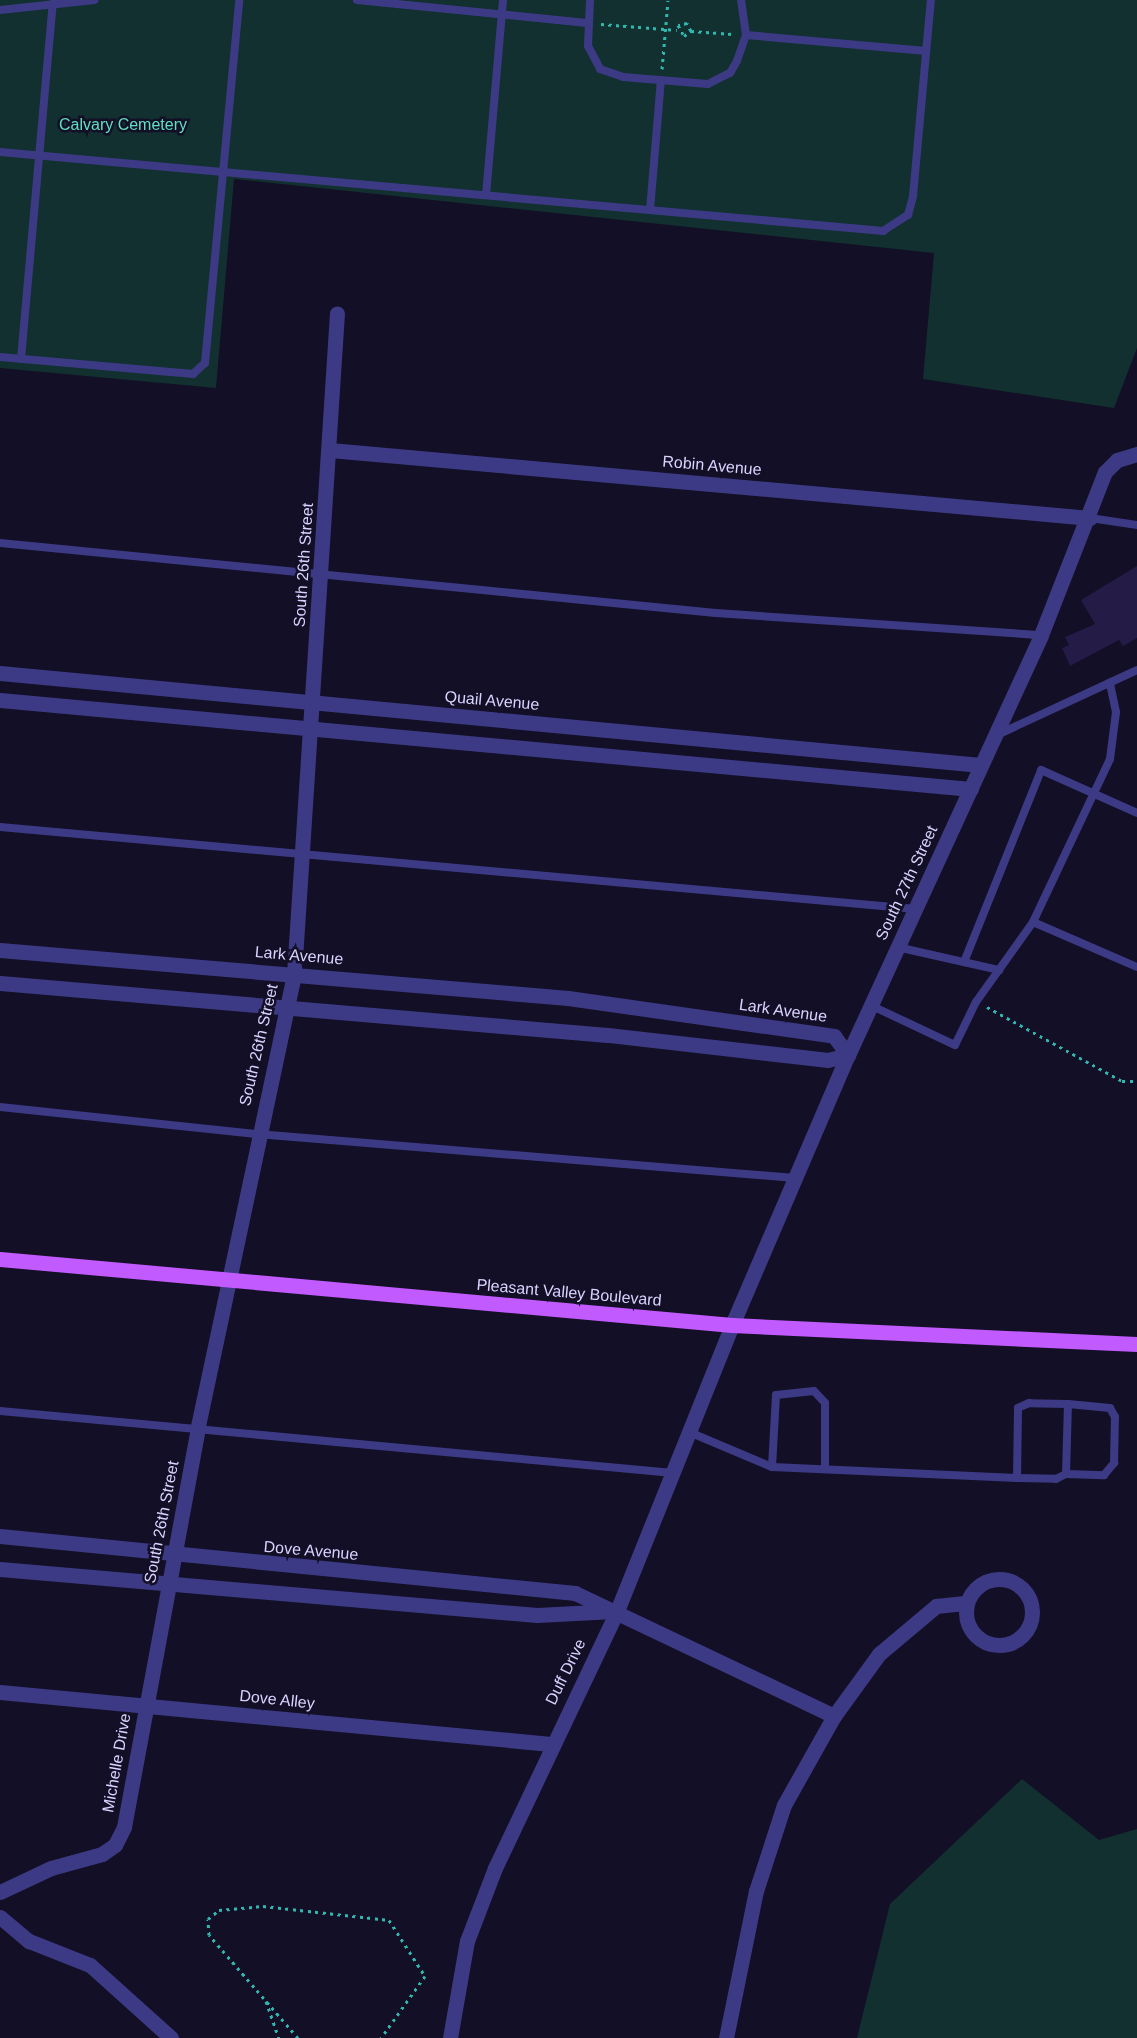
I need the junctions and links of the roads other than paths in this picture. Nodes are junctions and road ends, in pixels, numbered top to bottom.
1 (94, 0) edge
2 (239, 0) edge
3 (357, 0) edge
4 (503, 0) edge
5 (590, 0) edge
6 (741, 0) edge
7 (931, 0) edge
8 (53, 3) junction
9 (0, 10) edge
10 (501, 14) junction
11 (588, 23) junction
12 (746, 35) junction
13 (926, 51) junction
14 (661, 80) junction
15 (0, 152) edge
16 (39, 155) junction
17 (222, 172) junction
18 (486, 195) junction
19 (650, 210) junction
20 (337, 313) dead end
21 (0, 357) edge
22 (21, 359) junction
23 (330, 450) junction
24 (1137, 454) edge
25 (1090, 518) junction
26 (1137, 525) edge
27 (0, 543) edge
28 (322, 575) junction
29 (1041, 635) junction
30 (1137, 670) edge
31 (0, 673) edge
32 (1110, 683) junction
33 (131, 685) junction
34 (0, 700) edge
35 (313, 702) junction
36 (129, 712) junction
37 (528, 723) junction
38 (312, 729) junction
39 (995, 735) junction
40 (526, 749) junction
41 (981, 765) junction
42 (970, 789) junction
43 (1094, 794) junction
44 (1137, 813) edge
45 (0, 827) edge
46 (302, 854) junction
47 (915, 909) junction
48 (1033, 922) junction
49 (897, 947) junction
50 (0, 950) edge
51 (964, 962) junction
52 (1137, 967) edge
53 (999, 970) junction
54 (294, 974) junction
55 (0, 983) edge
56 (870, 1005) junction
57 (286, 1007) junction
58 (848, 1055) junction
59 (0, 1107) edge
60 (257, 1134) junction
61 (795, 1178) junction
62 (0, 1259) edge
63 (228, 1280) junction
64 (732, 1325) junction
65 (1137, 1344) edge
66 (1068, 1404) junction
67 (0, 1411) edge
68 (198, 1426) junction
69 (689, 1432) junction
70 (772, 1467) junction
71 (825, 1469) junction
72 (673, 1473) junction
73 (1066, 1474) junction
74 (1017, 1478) junction
75 (0, 1536) edge
76 (174, 1556) junction
77 (0, 1569) edge
78 (168, 1585) junction
79 (967, 1603) junction
80 (616, 1611) junction
81 (0, 1692) edge
82 (146, 1705) junction
83 (834, 1716) junction
84 (550, 1744) junction
85 (0, 1892) edge
86 (0, 1917) edge
87 (171, 2038) edge
88 (450, 2038) edge
89 (726, 2038) edge

1 - 8 lane
2 - 17 lane
3 - 10 lane
4 - 10 lane
5 - 11 lane
6 - 12 lane
7 - 13 lane
8 - 9 lane
8 - 16 lane
10 - 11 lane
10 - 18 lane
11 - 14 lane
12 - 13 lane
12 - 14 lane
13 - 19 lane
14 - 19 lane
15 - 16 lane
16 - 17 lane
16 - 22 lane
17 - 18 lane
17 - 22 lane
18 - 19 lane
20 - 23 street, South 26th Street
21 - 22 lane
23 - 25 street, Robin Avenue
23 - 28 street, South 26th Street
24 - 25 street, South 27th Street
25 - 26 lane
25 - 29 street, South 27th Street
27 - 28 lane
28 - 29 lane
28 - 35 street, South 26th Street
29 - 39 street, South 27th Street
30 - 32 lane
31 - 33 street, Quail Avenue
32 - 39 lane
32 - 43 lane
33 - 35 street, Quail Avenue
33 - 36 street
34 - 36 street
35 - 37 street, Quail Avenue
35 - 38 street, South 26th Street
36 - 38 street
37 - 40 street
37 - 41 street, Quail Avenue
38 - 40 street
38 - 46 street, South 26th Street
39 - 41 street, South 27th Street
40 - 42 street
41 - 42 street, South 27th Street
42 - 47 street, South 27th Street
43 - 44 lane
43 - 48 lane
43 - 51 lane
45 - 46 lane
46 - 47 lane
46 - 54 street, South 26th Street
47 - 49 street, South 27th Street
48 - 52 lane
48 - 53 lane
49 - 51 lane
49 - 56 street, South 27th Street
50 - 54 street, Lark Avenue
51 - 53 lane
53 - 56 lane
54 - 57 street, South 26th Street
54 - 58 street, Lark Avenue
55 - 57 street
56 - 58 street, South 27th Street
57 - 58 street
57 - 60 street, South 26th Street
58 - 61 street, South 27th Street
59 - 60 lane
60 - 61 lane
60 - 63 street, South 26th Street
61 - 64 street, South 27th Street
62 - 63 main road, Pleasant Valley Boulevard
63 - 64 main road, Pleasant Valley Boulevard
63 - 68 street, South 26th Street
64 - 65 main road, Pleasant Valley Boulevard
64 - 69 street, Duff Drive
66 - 73 lane
66 - 73 lane
66 - 74 lane
67 - 68 lane
68 - 72 lane
68 - 76 street, South 26th Street
69 - 70 lane
69 - 72 street, Duff Drive
70 - 71 lane
70 - 71 lane
71 - 74 lane
72 - 80 street, Duff Drive
73 - 74 lane
75 - 76 street, Dove Avenue
76 - 78 street, South 26th Street
76 - 80 street, Dove Avenue
77 - 78 street, Dove Avenue
78 - 80 street, Dove Avenue
78 - 82 street, South 26th Street
79 - 79 street
79 - 83 street
80 - 83 street, Dove Avenue
80 - 84 street, Duff Drive
81 - 82 street, Dove Alley
82 - 84 street, Dove Alley
82 - 85 street, Michelle Drive
83 - 89 street
84 - 88 street, Duff Drive
86 - 87 street

